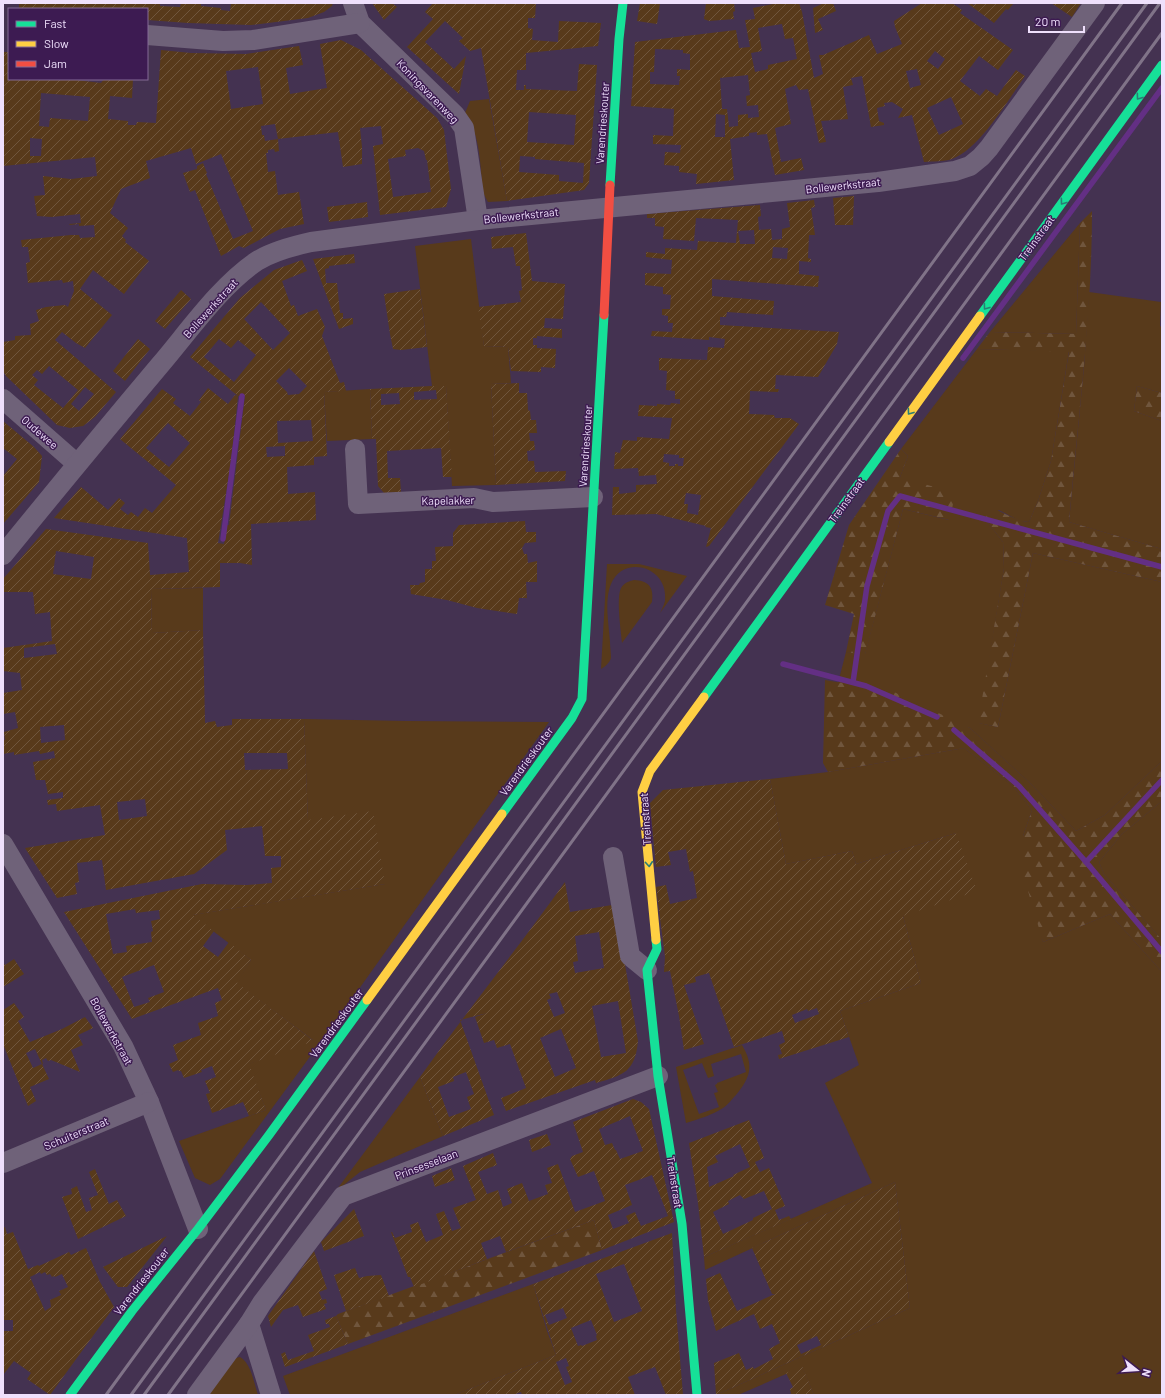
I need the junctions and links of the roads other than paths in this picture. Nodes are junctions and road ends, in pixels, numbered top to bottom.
1 (353, 3) edge
2 (623, 3) edge
3 (1095, 3) edge
4 (360, 22) junction
5 (148, 35) edge
6 (1162, 65) edge
7 (609, 207) junction
8 (478, 220) junction
9 (3, 400) edge
10 (355, 449) dead end
11 (77, 464) junction
12 (593, 497) junction
13 (3, 555) edge
14 (3, 844) edge
15 (613, 857) dead end
16 (647, 970) junction
17 (658, 1076) junction
18 (149, 1102) junction
19 (3, 1163) edge
20 (198, 1229) junction
21 (249, 1324) junction
22 (70, 1395) edge
23 (197, 1395) edge
24 (271, 1395) edge
25 (697, 1395) edge

1 - 4 street, Koningsvarenweg
2 - 7 street, Varendrieskouter
3 - 7 street, Bollewerkstraat
4 - 5 street
4 - 8 street, Koningsvarenweg
6 -> 16 street, Treinstraat
7 - 8 street, Bollewerkstraat
7 - 12 street, Varendrieskouter
8 - 11 street, Bollewerkstraat
9 - 11 street, Oudewee
10 - 12 street, Kapelakker
11 - 13 street, Bollewerkstraat
12 - 20 street, Varendrieskouter
14 - 18 street, Bollewerkstraat
15 - 16 street
16 - 17 street, Treinstraat
17 - 21 street, Prinsesselaan
17 - 25 street, Treinstraat
18 - 19 street, Schuiterstraat
18 - 20 street, Bollewerkstraat
20 - 22 street, Varendrieskouter
21 - 23 street, Prinsesselaan
21 - 24 street

